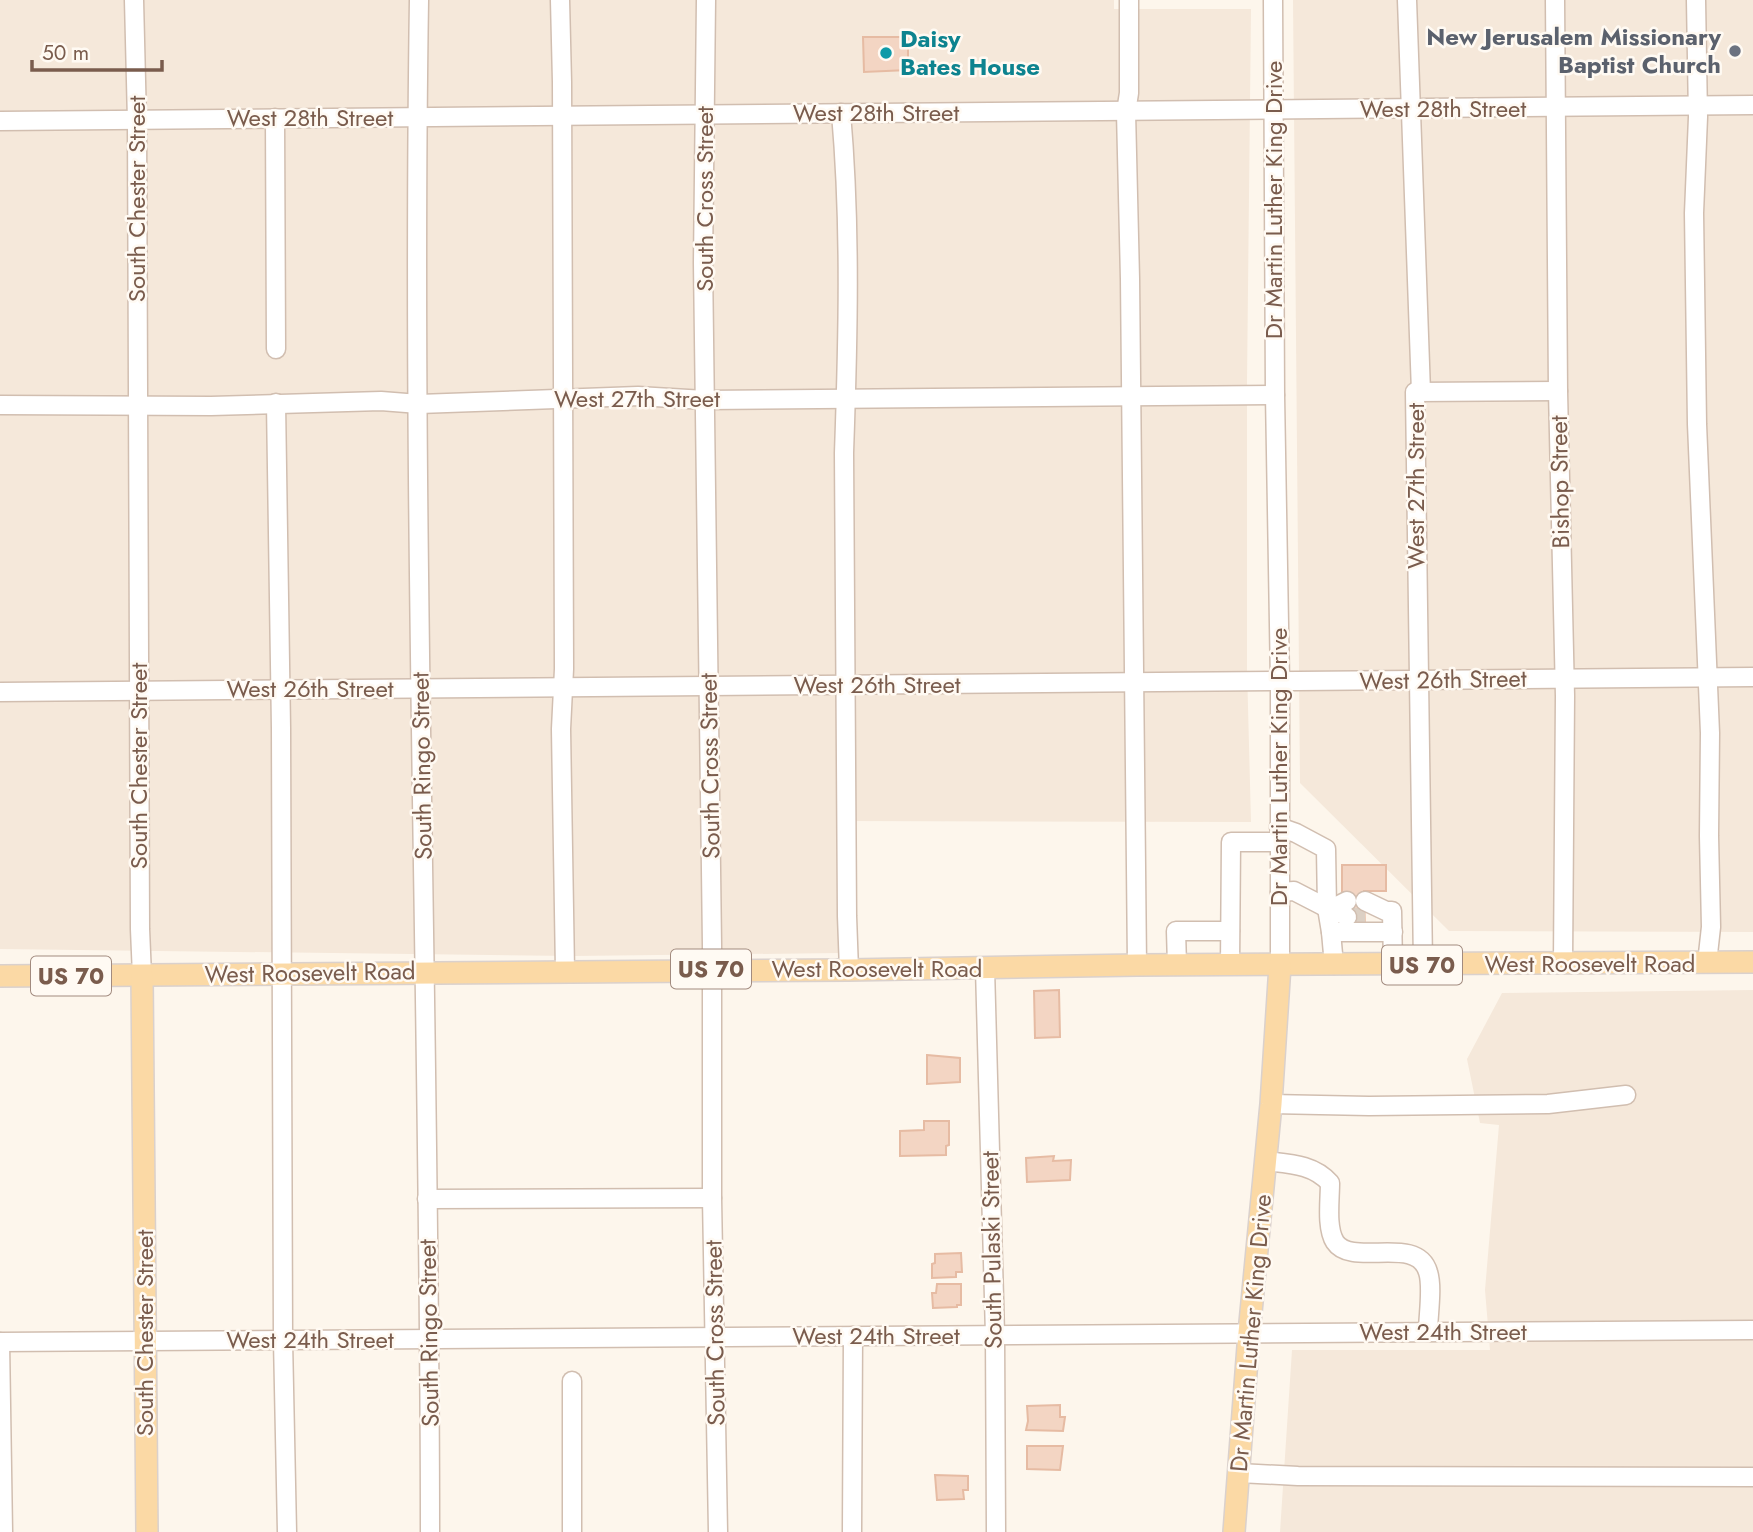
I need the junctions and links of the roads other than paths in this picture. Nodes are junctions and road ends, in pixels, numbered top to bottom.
1 (134, 0) edge
2 (419, 0) edge
3 (560, 0) edge
4 (706, 0) edge
5 (1129, 0) edge
6 (1273, 0) edge
7 (1407, 0) edge
8 (1555, 0) edge
9 (1696, 0) edge
10 (1753, 105) edge
11 (1697, 106) junction
12 (1556, 108) junction
13 (1412, 109) junction
14 (1274, 110) junction
15 (1126, 112) junction
16 (841, 113) junction
17 (562, 115) junction
18 (705, 116) junction
19 (275, 118) junction
20 (417, 118) junction
21 (0, 121) edge
22 (137, 121) junction
23 (276, 349) dead end
24 (1558, 391) junction
25 (1418, 392) junction
26 (1275, 395) junction
27 (1130, 396) junction
28 (847, 398) junction
29 (561, 399) junction
30 (705, 400) junction
31 (276, 403) junction
32 (419, 404) junction
33 (0, 405) edge
34 (139, 406) junction
35 (1708, 677) junction
36 (1753, 677) edge
37 (1564, 680) junction
38 (1418, 681) junction
39 (1280, 682) junction
40 (1135, 683) junction
41 (845, 685) junction
42 (709, 686) junction
43 (562, 687) junction
44 (420, 688) junction
45 (280, 689) junction
46 (139, 691) junction
47 (0, 692) edge
48 (1279, 835) junction
49 (1280, 891) junction
50 (1347, 909) junction
51 (1230, 931) junction
52 (1331, 932) junction
53 (1393, 932) junction
54 (1753, 962) edge
55 (1563, 963) junction
56 (1707, 963) junction
57 (1138, 965) junction
58 (1177, 965) junction
59 (1230, 965) junction
60 (1280, 965) junction
61 (1334, 965) junction
62 (1393, 965) junction
63 (1423, 965) junction
64 (985, 968) junction
65 (713, 970) junction
66 (849, 970) junction
67 (565, 971) junction
68 (426, 972) junction
69 (281, 973) junction
70 (0, 976) edge
71 (142, 976) junction
72 (1626, 1095) dead end
73 (1272, 1104) junction
74 (1265, 1161) junction
75 (712, 1198) junction
76 (427, 1199) junction
77 (1753, 1329) edge
78 (1428, 1332) junction
79 (1249, 1333) junction
80 (995, 1335) junction
81 (715, 1336) junction
82 (853, 1336) junction
83 (430, 1339) junction
84 (145, 1340) junction
85 (283, 1340) junction
86 (0, 1342) edge
87 (572, 1381) dead end
88 (1239, 1473) junction
89 (1753, 1478) edge
90 (3, 1532) edge
91 (147, 1532) edge
92 (287, 1532) edge
93 (430, 1532) edge
94 (572, 1532) edge
95 (718, 1532) edge
96 (852, 1532) edge
97 (996, 1532) edge
98 (1234, 1532) edge

1 - 22 street, South Chester Street
2 - 20 street, South Ringo Street
3 - 17 street
4 - 18 street, South Cross Street
5 - 15 street
6 - 14 street, Dr Martin Luther King Drive
7 - 13 street
8 - 12 street, Bishop Street
9 - 11 street
10 - 11 street, West 28th Street
11 - 12 street, West 28th Street
11 - 35 street
12 - 13 street, West 28th Street
12 - 24 street, Bishop Street
13 - 14 street, West 28th Street
13 - 25 street
14 - 15 street, West 28th Street
14 - 26 street, Dr Martin Luther King Drive
15 - 16 street, West 28th Street
15 - 27 street
16 - 18 street, West 28th Street
16 - 28 street
17 - 18 street, West 28th Street
17 - 20 street, West 28th Street
17 - 29 street
18 - 30 street, South Cross Street
19 - 20 street, West 28th Street
19 - 22 street, West 28th Street
19 - 23 street
20 - 32 street, South Ringo Street
21 - 22 street, West 28th Street
22 - 34 street, South Chester Street
24 - 25 street, West 27th Street
24 - 37 street, Bishop Street
25 - 38 street, West 27th Street
26 - 27 street, West 27th Street
26 - 39 street, Dr Martin Luther King Drive
27 - 28 street, West 27th Street
27 - 40 street
28 - 30 street, West 27th Street
28 - 41 street
29 - 30 street, West 27th Street
29 - 32 street, West 27th Street
29 - 43 street
30 - 42 street, South Cross Street
31 - 32 street, West 27th Street
31 - 34 street, West 27th Street
31 - 45 street
32 - 44 street, South Ringo Street
33 - 34 street, West 27th Street
34 - 46 street, South Chester Street
35 - 36 street, West 26th Street
35 - 37 street, West 26th Street
35 - 56 street
37 - 38 street, West 26th Street
37 - 55 street, Bishop Street
38 - 39 street, West 26th Street
38 - 63 street, West 27th Street
39 - 40 street, West 26th Street
39 - 48 street, Dr Martin Luther King Drive
40 - 41 street, West 26th Street
40 - 57 street
41 - 42 street, West 26th Street
41 - 66 street
42 - 43 street, West 26th Street
42 - 65 street, South Cross Street
43 - 44 street, West 26th Street
43 - 67 street
44 - 45 street, West 26th Street
44 - 68 street, South Ringo Street
45 - 46 street, West 26th Street
45 - 69 street
46 - 47 street, West 26th Street
46 - 71 street, South Chester Street
48 - 49 street, Dr Martin Luther King Drive
48 - 50 street
48 - 51 street
49 - 50 street
49 - 60 street, Dr Martin Luther King Drive
50 - 52 street
50 - 53 street
51 - 58 street
51 - 59 street
52 - 53 street
52 - 61 street
53 - 62 street
54 - 56 main road, West Roosevelt Road / US 70
55 - 56 main road, West Roosevelt Road / US 70
55 - 63 main road, West Roosevelt Road / US 70
57 - 58 main road, West Roosevelt Road / US 70
57 - 64 main road, West Roosevelt Road / US 70
58 - 59 main road, West Roosevelt Road / US 70
59 - 60 main road, West Roosevelt Road / US 70
60 - 61 main road, West Roosevelt Road / US 70
60 - 73 main road, Dr Martin Luther King Drive
61 - 62 main road, West Roosevelt Road / US 70
62 - 63 main road, West Roosevelt Road / US 70
64 - 66 main road, West Roosevelt Road / US 70
64 - 80 street, South Pulaski Street
65 - 66 main road, West Roosevelt Road / US 70
65 - 67 main road, West Roosevelt Road / US 70
65 - 75 street, South Cross Street
67 - 68 main road, West Roosevelt Road / US 70
68 - 69 main road, West Roosevelt Road / US 70
68 - 76 street, South Ringo Street
69 - 71 main road, West Roosevelt Road / US 70
69 - 85 street
70 - 71 main road, West Roosevelt Road / US 70
71 - 84 main road, South Chester Street
72 - 73 street
73 - 74 main road, Dr Martin Luther King Drive
74 - 78 street
74 - 79 main road, Dr Martin Luther King Drive
75 - 76 street
75 - 81 street, South Cross Street
76 - 83 street, South Ringo Street
77 - 78 street, West 24th Street
78 - 79 street, West 24th Street
79 - 80 street, West 24th Street
79 - 88 main road, Dr Martin Luther King Drive
80 - 82 street, West 24th Street
80 - 97 street, South Pulaski Street
81 - 82 street, West 24th Street
81 - 83 street, West 24th Street
81 - 95 street, South Cross Street
82 - 96 street
83 - 85 street, West 24th Street
83 - 93 street, South Ringo Street
84 - 85 street, West 24th Street
84 - 86 street, West 24th Street
84 - 91 main road, South Chester Street
85 - 92 street
86 - 90 street
87 - 94 street
88 - 89 street
88 - 98 main road, Dr Martin Luther King Drive

